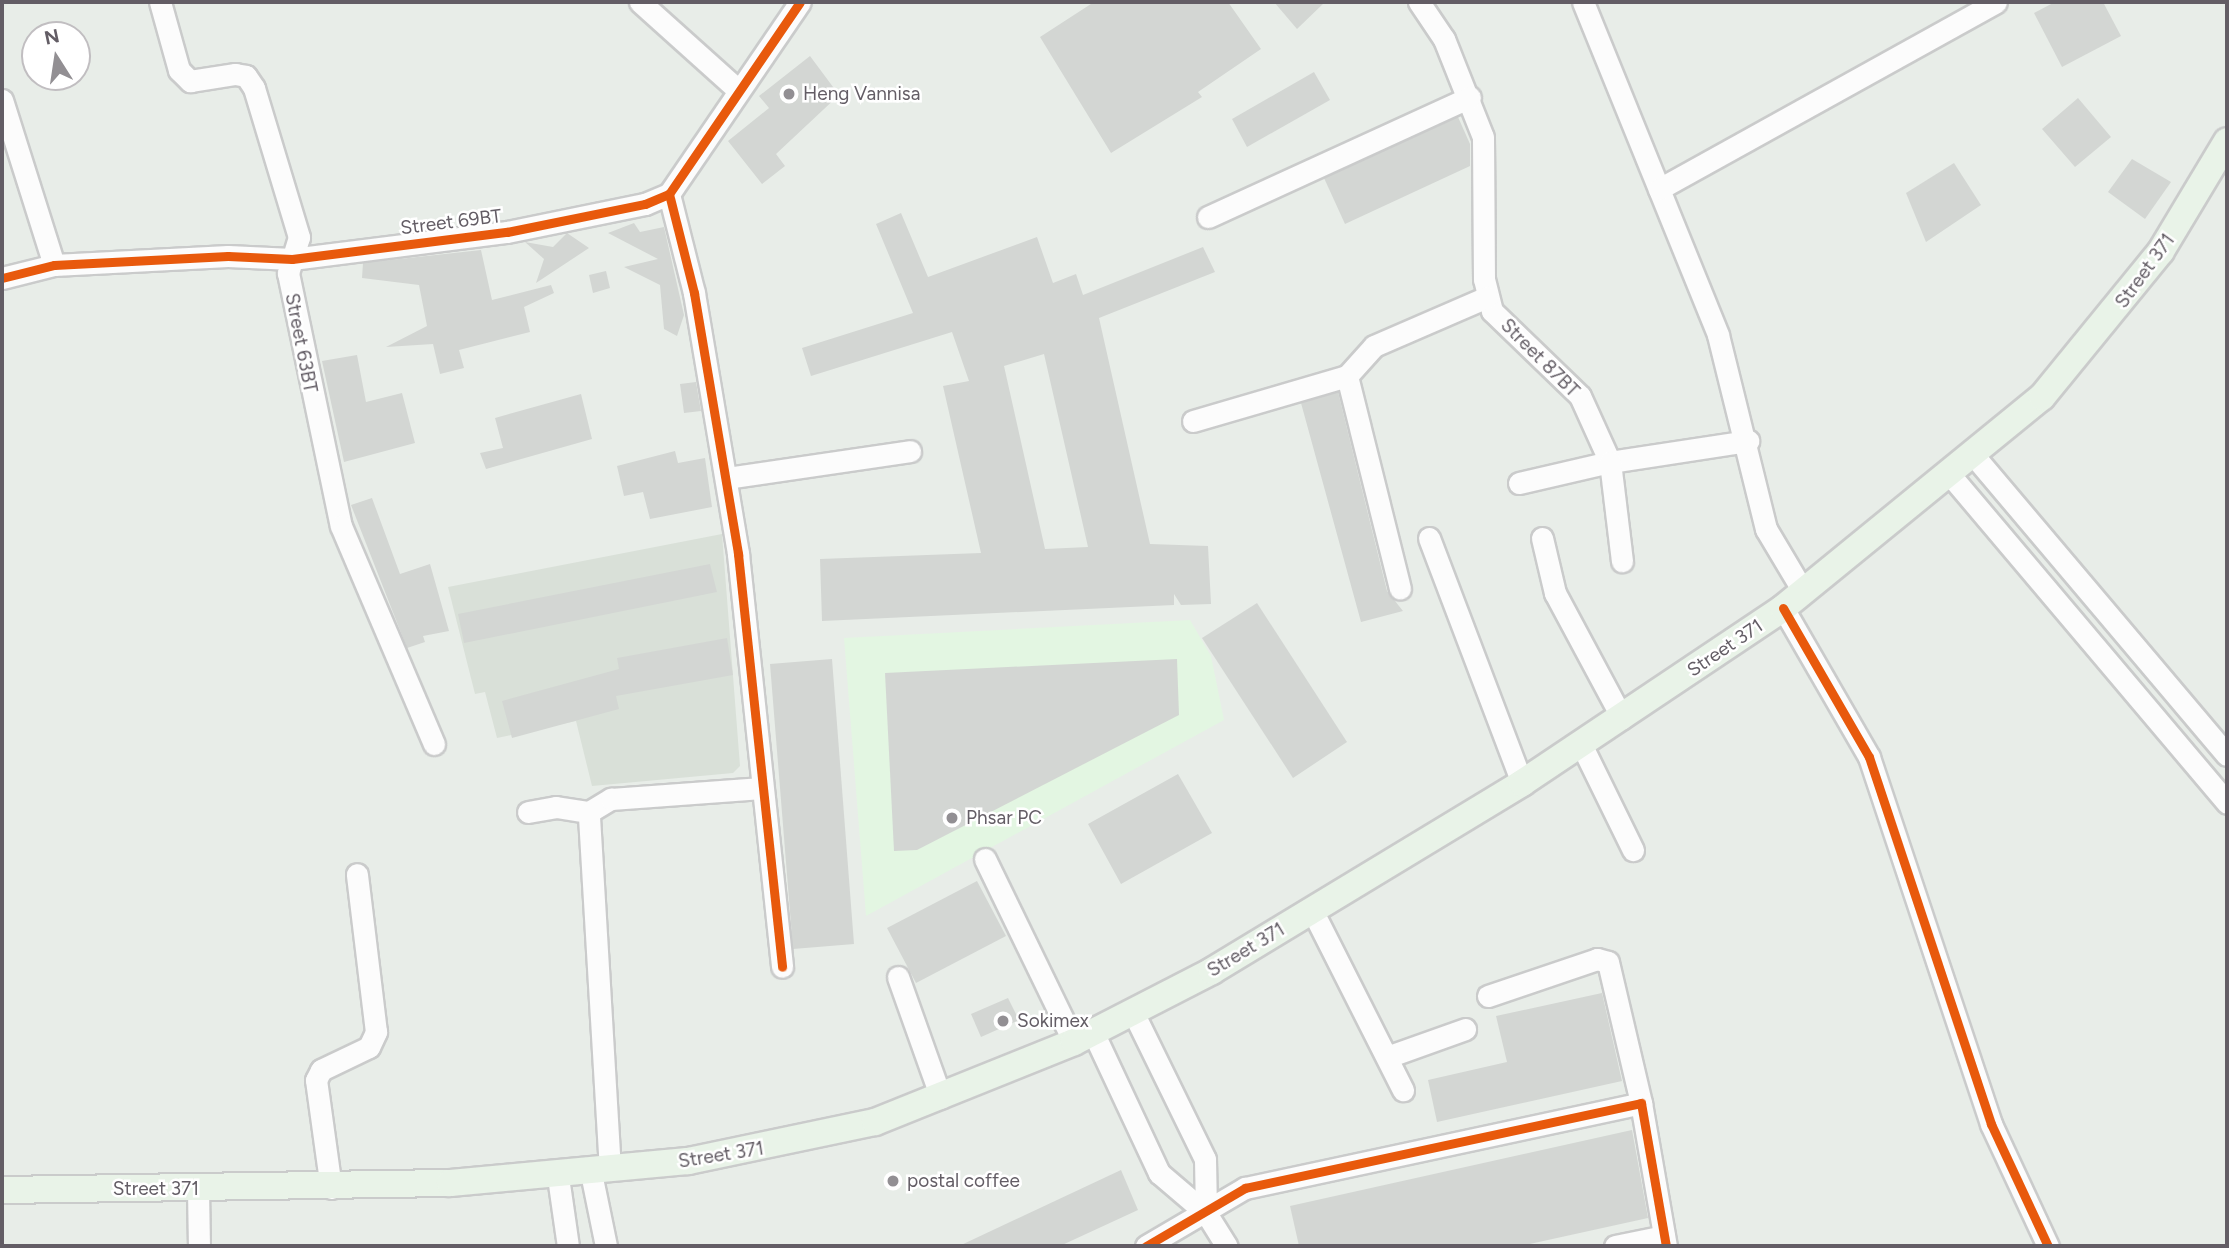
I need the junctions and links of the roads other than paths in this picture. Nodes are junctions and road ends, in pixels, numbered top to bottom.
1 (160, 2) edge
2 (639, 2) edge
3 (800, 2) edge
4 (1419, 2) edge
5 (1583, 2) edge
6 (1996, 2) edge
7 (737, 89) junction
8 (1470, 97) junction
9 (2, 100) edge
10 (2227, 141) edge
11 (1659, 189) junction
12 (669, 194) junction
13 (1208, 217) dead end
14 (292, 259) junction
15 (54, 265) junction
16 (2, 278) edge
17 (1487, 297) junction
18 (1347, 376) junction
19 (1193, 421) dead end
20 (1748, 442) junction
21 (910, 451) dead end
22 (1975, 457) junction
23 (1610, 462) junction
24 (1951, 476) junction
25 (726, 478) junction
26 (1519, 483) dead end
27 (1429, 538) dead end
28 (1542, 538) dead end
29 (2060, 559) junction
30 (1622, 561) dead end
31 (2035, 578) junction
32 (1400, 588) dead end
33 (1793, 599) junction
34 (1622, 719) junction
35 (434, 744) dead end
36 (1582, 746) junction
37 (2227, 755) edge
38 (1522, 783) junction
39 (762, 788) junction
40 (2227, 803) edge
41 (528, 812) dead end
42 (589, 812) junction
43 (1633, 850) dead end
44 (985, 859) dead end
45 (357, 874) dead end
46 (1312, 910) junction
47 (782, 967) dead end
48 (898, 977) dead end
49 (1488, 996) dead end
50 (1133, 1012) junction
51 (1465, 1029) dead end
52 (1083, 1037) junction
53 (1387, 1057) junction
54 (1403, 1090) dead end
55 (942, 1098) junction
56 (1641, 1103) junction
57 (601, 1172) junction
58 (558, 1177) junction
59 (331, 1188) junction
60 (2, 1189) edge
61 (198, 1189) junction
62 (1206, 1213) junction
63 (1665, 1241) edge
64 (199, 1246) edge
65 (568, 1246) edge
66 (606, 1246) edge
67 (1146, 1246) edge
68 (1227, 1246) edge
69 (1615, 1246) edge
70 (2048, 1246) edge

1 - 14 street, Street 63BT
2 - 7 street
3 - 7 street
4 - 8 street
5 - 11 street
6 - 11 street
7 - 12 street
8 - 13 street
8 - 17 street
9 - 15 street
10 - 22 main road, Street 371
11 - 20 street
12 - 14 street, Street 69BT
12 - 25 street
14 - 15 street, Street 69BT
14 - 35 street, Street 63BT
15 - 16 street, Street 69BT
17 - 18 street
17 - 23 street, Street 87BT
18 - 19 street
18 - 32 street
20 - 23 street
20 - 33 street
21 - 25 street
22 - 24 main road, Street 371
22 - 29 street
23 - 26 street
23 - 30 street, Street 87BT
24 - 31 street
24 - 33 main road, Street 371
25 - 39 street
27 - 38 street
28 - 34 street
29 - 31 street
29 - 37 street
31 - 40 street
33 - 34 main road, Street 371
33 - 70 street
34 - 36 main road, Street 371
36 - 38 main road, Street 371
36 - 43 street
38 - 46 main road, Street 371
39 - 42 street
39 - 47 street
41 - 42 street
42 - 57 street
44 - 52 street
45 - 59 street
46 - 50 main road, Street 371
46 - 53 street
48 - 55 street
49 - 56 street
50 - 52 main road, Street 371
50 - 62 street
51 - 53 street
52 - 55 main road, Street 371
52 - 62 street
53 - 54 street
55 - 57 main road, Street 371
56 - 62 street
56 - 63 street
57 - 58 main road, Street 371
57 - 66 street
58 - 59 main road, Street 371
58 - 65 street
59 - 61 main road, Street 371
60 - 61 main road, Street 371
61 - 64 street
62 - 67 street
62 - 68 street
63 - 69 street

